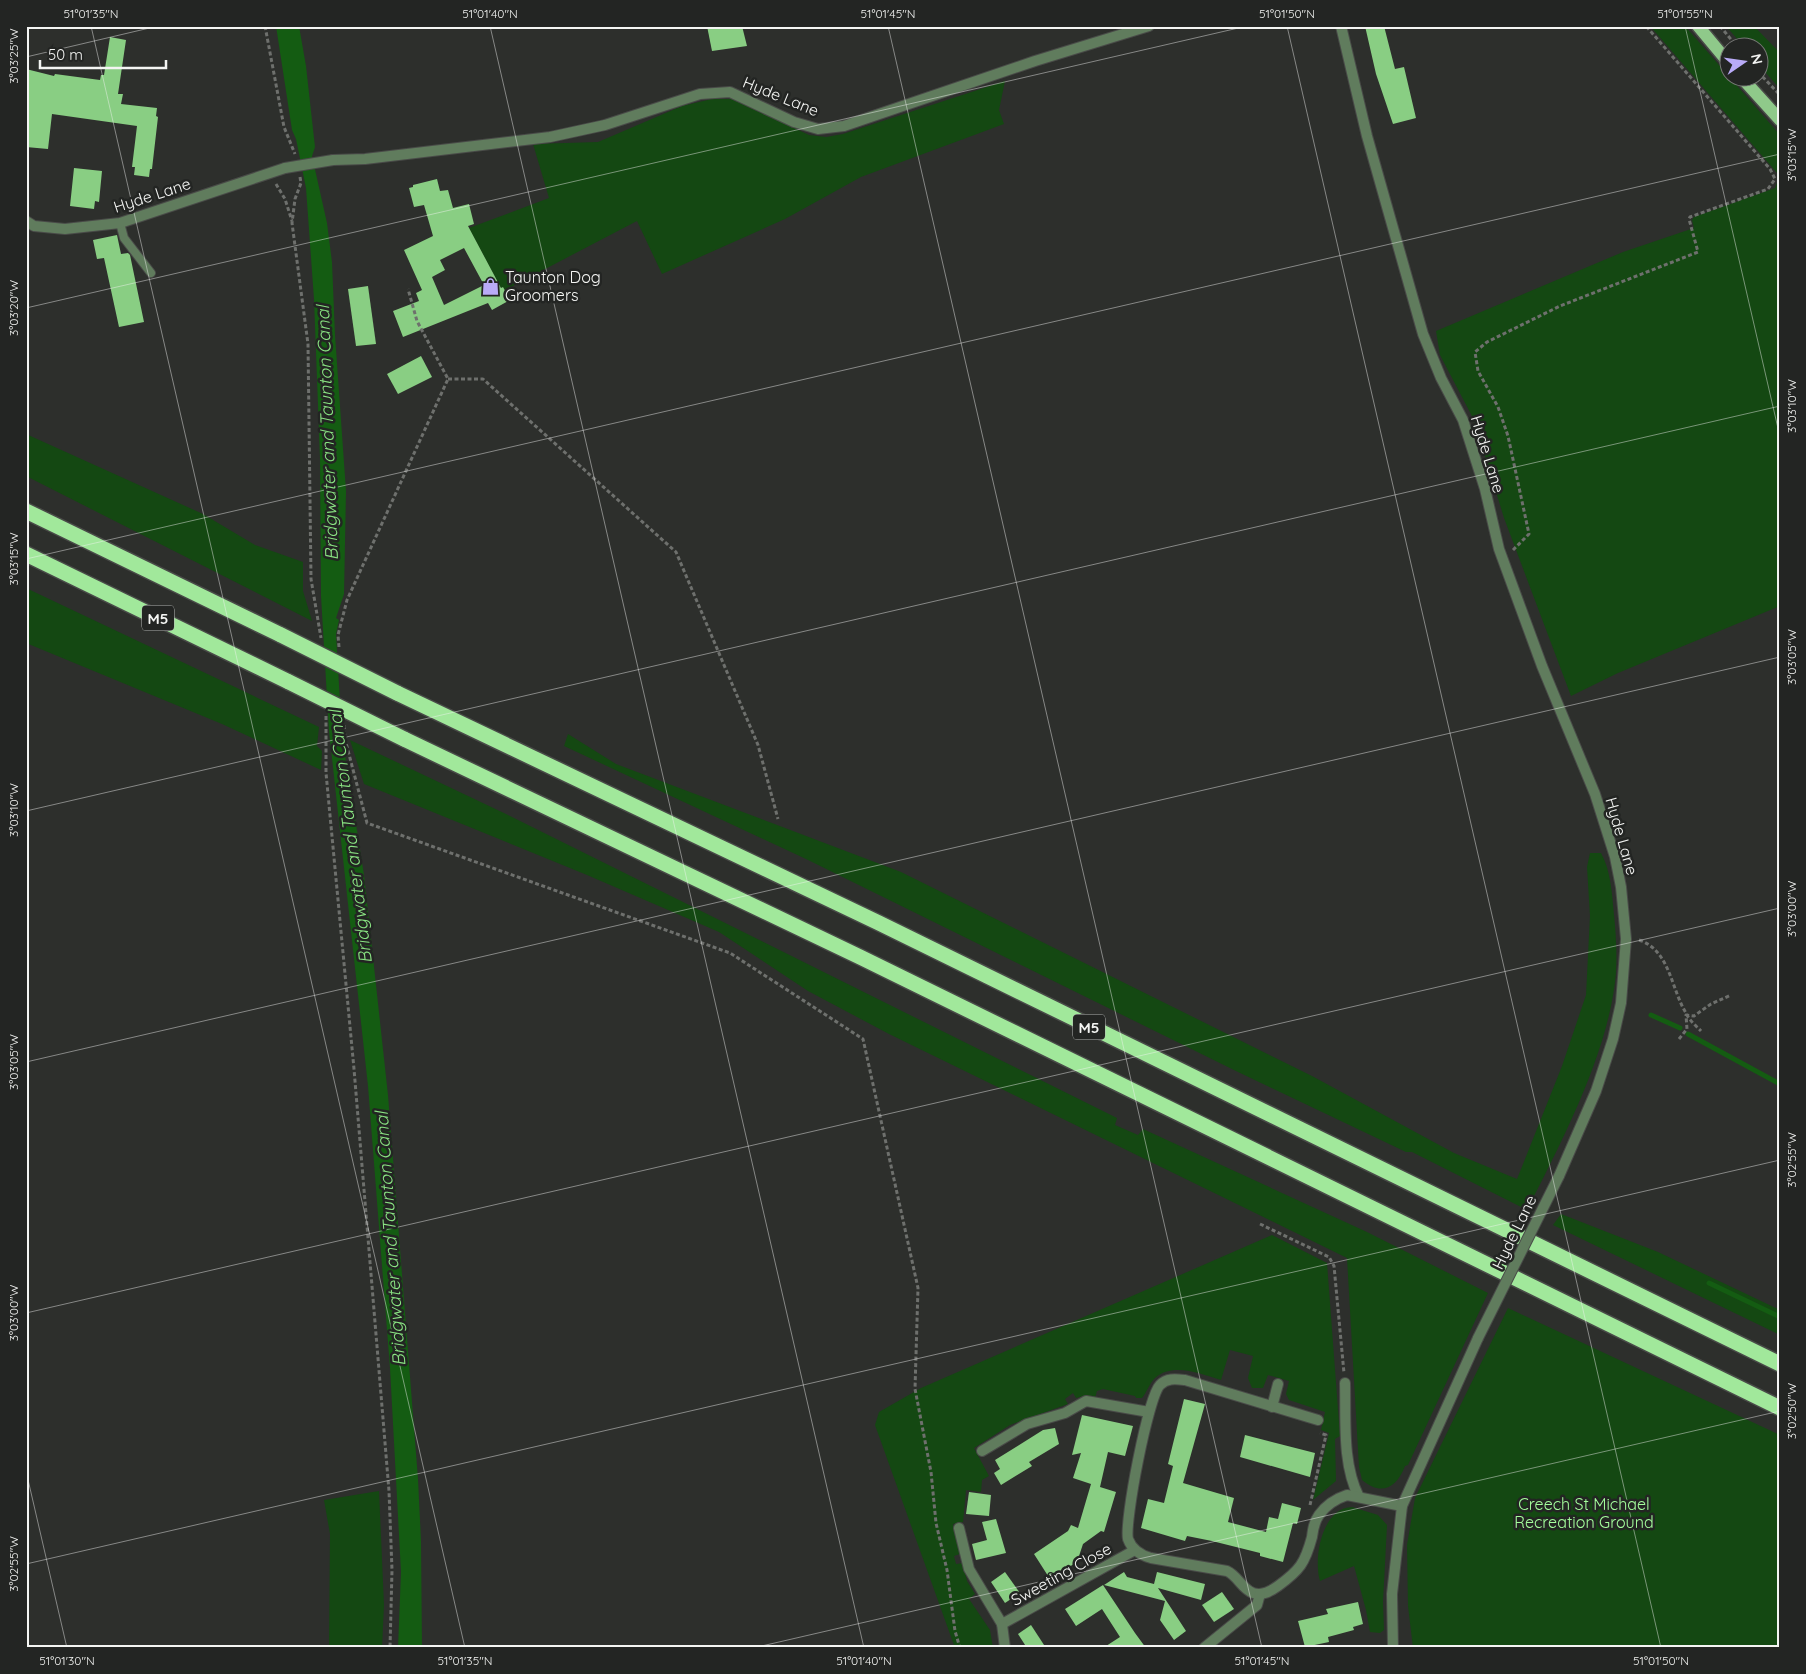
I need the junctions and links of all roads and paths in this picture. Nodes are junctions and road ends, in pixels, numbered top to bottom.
1 (265, 26) edge
2 (1149, 26) edge
3 (1341, 26) edge
4 (1646, 26) edge
5 (1698, 26) edge
6 (1720, 26) edge
7 (1730, 38) edge
8 (1718, 50) edge
9 (1768, 82) edge
10 (1751, 88) edge
11 (1780, 95) edge
12 (1780, 120) edge
13 (296, 157) dead end
14 (274, 171) junction
15 (300, 175) dead end
16 (26, 221) edge
17 (120, 223) junction
18 (292, 223) junction
19 (151, 273) dead end
20 (408, 289) dead end
21 (448, 379) junction
22 (26, 512) edge
23 (26, 554) edge
24 (1502, 559) junction
25 (322, 645) dead end
26 (339, 654) dead end
27 (325, 711) dead end
28 (344, 720) dead end
29 (778, 819) dead end
30 (1626, 939) junction
31 (1731, 995) dead end
32 (1686, 1015) junction
33 (1701, 1031) dead end
34 (1679, 1039) dead end
35 (1260, 1224) dead end
36 (1780, 1364) edge
37 (1345, 1383) joint
38 (1278, 1384) dead end
39 (1272, 1407) junction
40 (1780, 1408) edge
41 (1149, 1412) junction
42 (1318, 1420) joint
43 (982, 1451) dead end
44 (1359, 1497) junction
45 (1402, 1506) junction
46 (1314, 1523) junction
47 (959, 1528) dead end
48 (1135, 1550) junction
49 (1260, 1594) junction
50 (1002, 1624) junction
51 (390, 1648) edge
52 (960, 1648) edge
53 (1005, 1648) edge
54 (1204, 1648) edge
55 (1393, 1648) edge

1 - 13 path
2 - 14 street, Hyde Lane, bridge
3 - 24 street, Hyde Lane
4 - 24 path
5 - 8 main road
6 - 7 path
9 - 11 path
10 - 12 main road
14 - 17 street, Hyde Lane
14 - 18 path
15 - 18 path
16 - 17 street, Hyde Lane
17 - 19 lane
18 - 25 path
20 - 21 path
21 - 26 path
21 - 29 path
22 - 36 highway, M5, bridge
23 - 40 highway, M5, bridge
24 - 30 street, Hyde Lane
27 - 51 path
28 - 52 path
30 - 32 path
30 - 45 street, Hyde Lane, bridge
31 - 32 path
32 - 33 path
32 - 34 path
35 - 37 path
37 - 44 street
38 - 39 street
39 - 41 street, Sweeting Close
39 - 42 street, Sweeting Close
41 - 43 street
41 - 48 street, Sweeting Close
42 - 46 path
44 - 45 street
44 - 46 street
45 - 55 street, Hyde Lane
46 - 49 street
47 - 50 street, Sweeting Close
48 - 49 street, Sweeting Close
48 - 50 street, Sweeting Close
49 - 54 street
50 - 53 street, Sweeting Close

